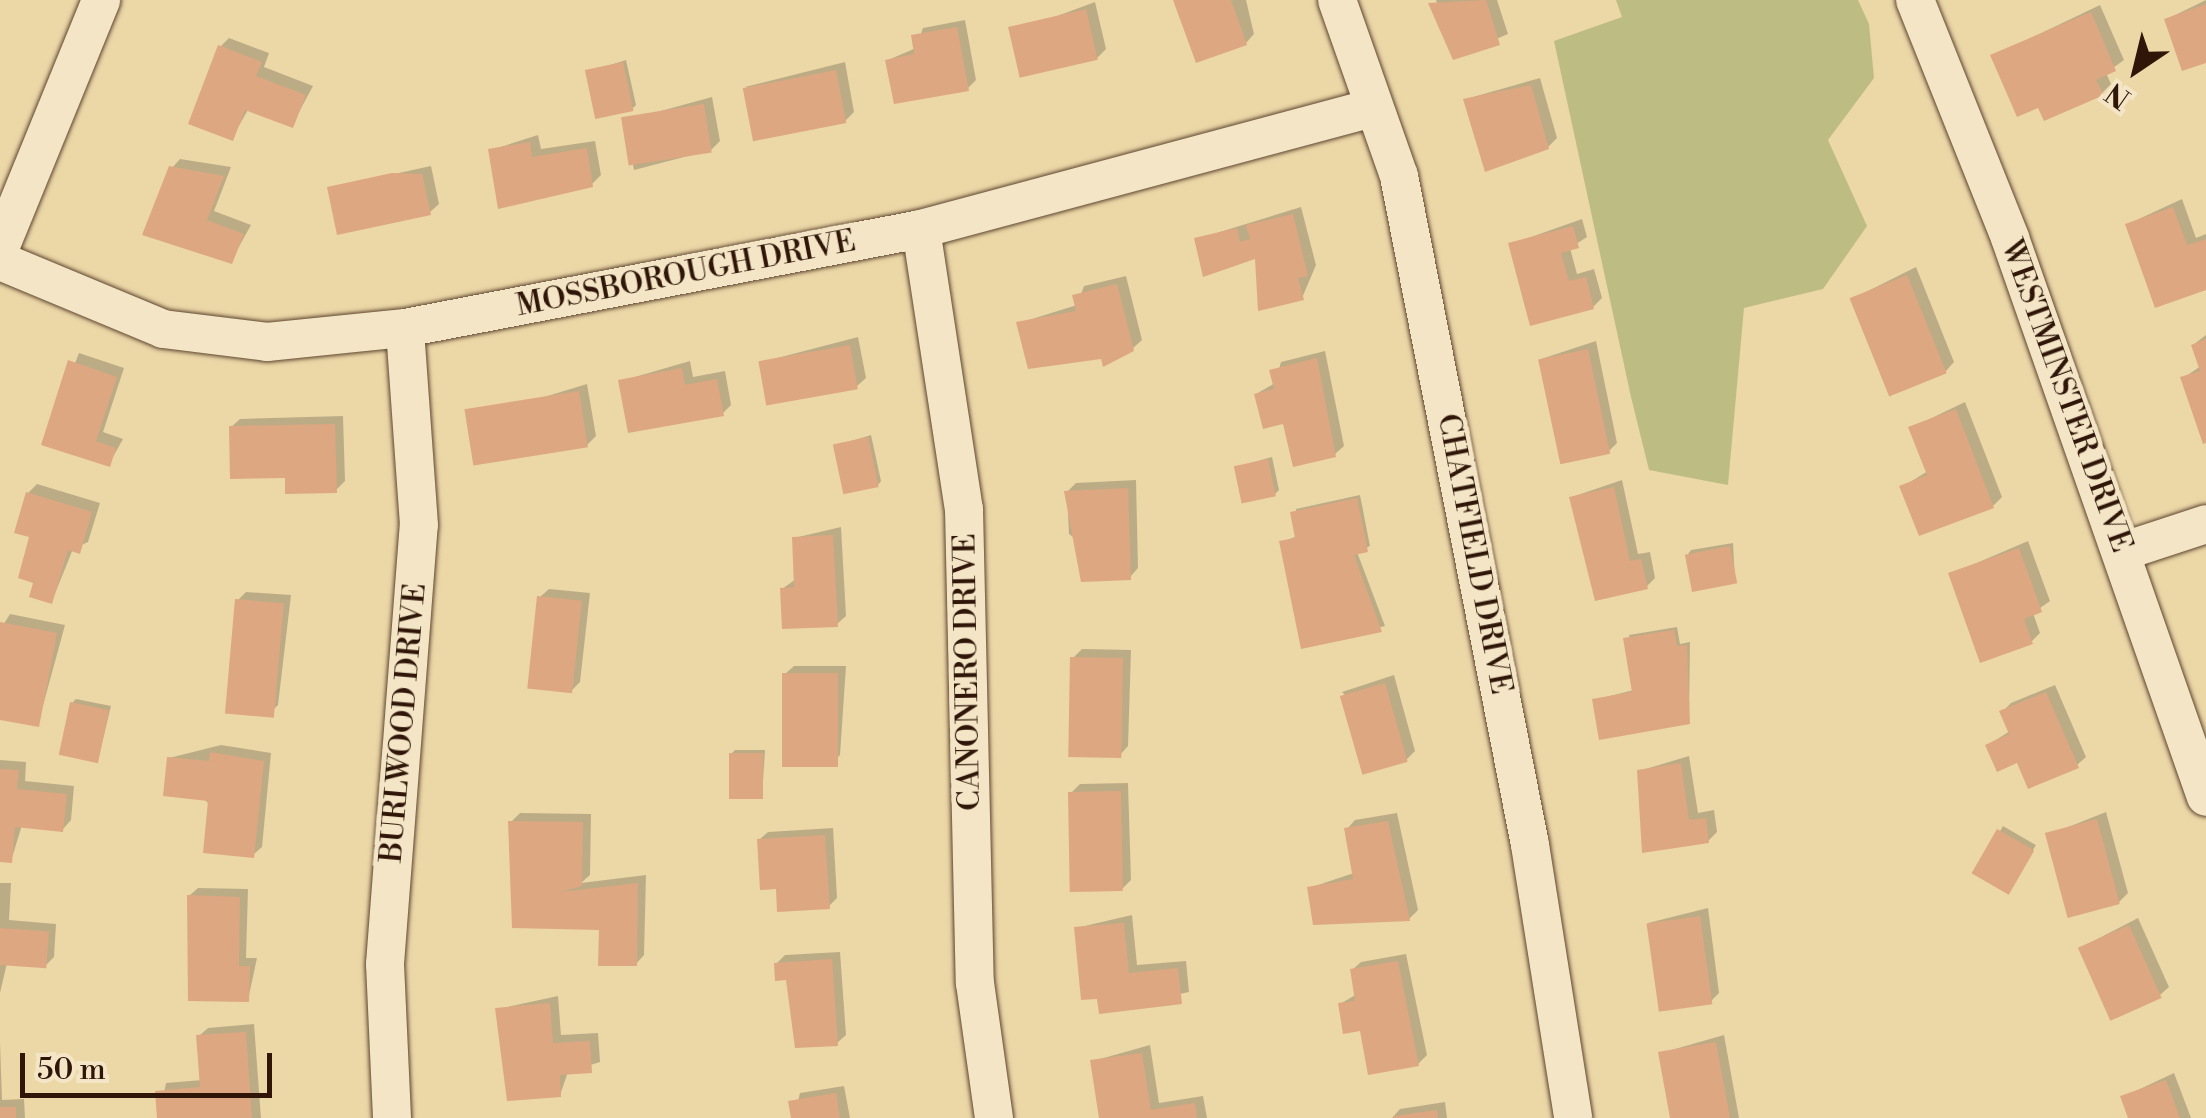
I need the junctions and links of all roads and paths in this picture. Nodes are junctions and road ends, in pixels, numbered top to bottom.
1 (101, 0) edge
2 (1337, 0) edge
3 (1915, 0) edge
4 (1372, 108) junction
5 (922, 228) junction
6 (0, 248) edge
7 (0, 261) edge
8 (404, 328) junction
9 (2206, 524) edge
10 (2121, 552) junction
11 (2206, 797) edge
12 (392, 1118) edge
13 (994, 1118) edge
14 (1573, 1118) edge

1 - 6 street
2 - 4 street, CHATFIELD DRIVE
3 - 10 street, WESTMINSTER DRIVE
4 - 5 street, MOSSBOROUGH DRIVE
4 - 14 street, CHATFIELD DRIVE
5 - 8 street, MOSSBOROUGH DRIVE
5 - 13 street, CANONERO DRIVE
7 - 8 street, MOSSBOROUGH DRIVE
8 - 12 street, BURLWOOD DRIVE
9 - 10 street
10 - 11 street, WESTMINSTER DRIVE

